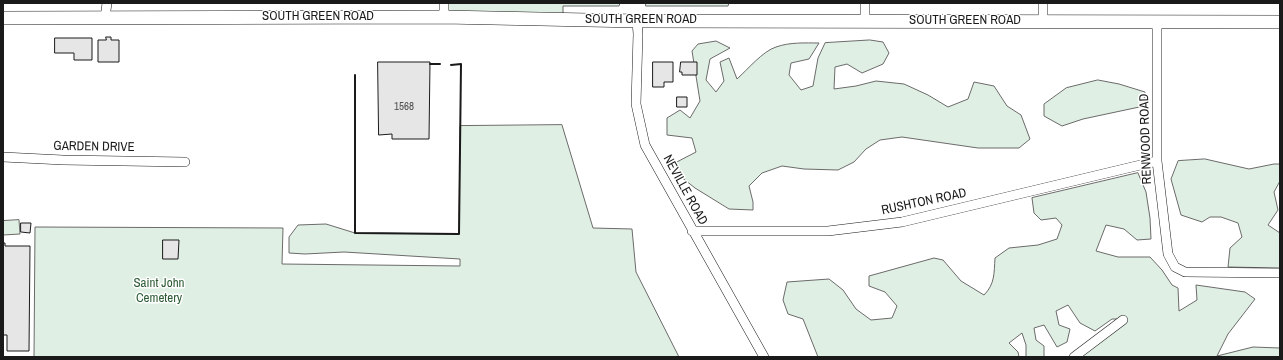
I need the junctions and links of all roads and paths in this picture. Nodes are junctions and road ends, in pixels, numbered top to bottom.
1 (107, 3) edge
2 (444, 3) edge
3 (865, 3) edge
4 (1043, 3) edge
5 (444, 17) junction
6 (3, 18) edge
7 (105, 18) junction
8 (865, 20) junction
9 (636, 21) junction
10 (1043, 22) junction
11 (1157, 22) junction
12 (1280, 22) edge
13 (3, 157) edge
14 (1157, 161) junction
15 (185, 162) dead end
16 (692, 231) junction
17 (1280, 273) edge
18 (1123, 320) dead end
19 (764, 357) edge
20 (1074, 357) edge

1 - 7 street
2 - 5 street
3 - 8 street
4 - 10 street
5 - 7 main road, SOUTH GREEN ROAD
5 - 9 main road, SOUTH GREEN ROAD
6 - 7 main road, SOUTH GREEN ROAD
8 - 9 main road, SOUTH GREEN ROAD
8 - 10 main road, SOUTH GREEN ROAD
9 - 16 street, NEVILLE ROAD
10 - 11 main road, SOUTH GREEN ROAD
11 - 12 main road, SOUTH GREEN ROAD
11 - 14 street, RENWOOD ROAD
13 - 15 street, GARDEN DRIVE
14 - 16 street, RUSHTON ROAD
14 - 17 street, RENWOOD ROAD
16 - 19 street, NEVILLE ROAD
18 - 20 street

